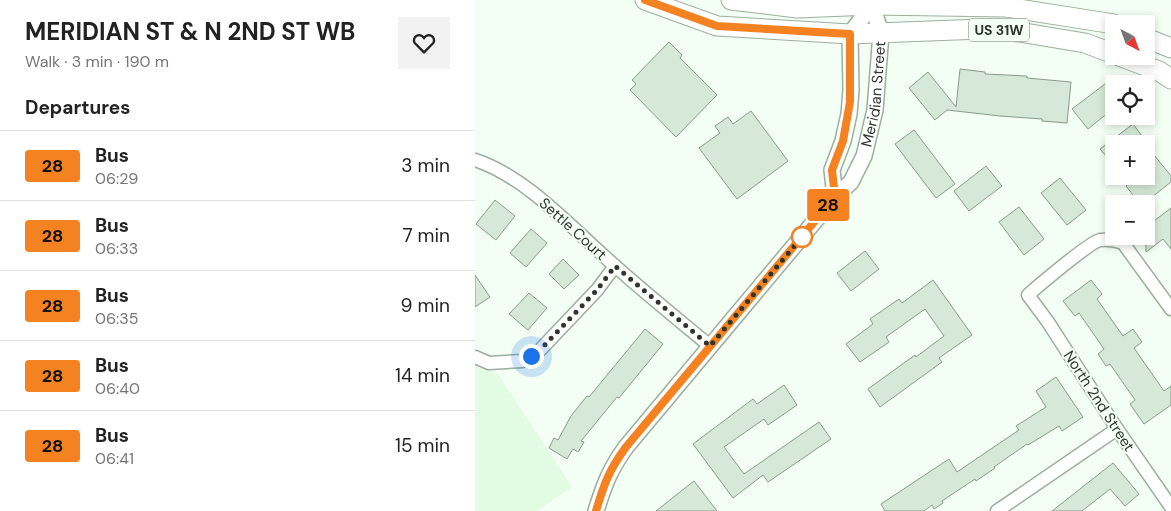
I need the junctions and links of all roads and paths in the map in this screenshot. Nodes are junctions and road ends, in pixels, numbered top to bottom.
1 (645, 0) edge
2 (731, 0) edge
3 (872, 5) junction
4 (1105, 23) edge
5 (881, 33) junction
6 (850, 34) junction
7 (1155, 42) edge
8 (1171, 48) edge
9 (1105, 51) edge
10 (1142, 65) edge
11 (1171, 78) edge
12 (475, 160) edge
13 (835, 197) junction
14 (615, 266) junction
15 (1171, 309) edge
16 (710, 346) junction
17 (475, 356) edge
18 (1117, 429) junction
19 (1171, 507) edge
20 (596, 511) edge
21 (997, 511) edge

1 - 6 main road, US 31W
2 - 3 main road, US 31W
3 - 4 main road, US 31W
3 - 5 street, Meridian Street
3 - 6 street, Meridian Street
5 - 6 main road, US 31W
5 - 9 main road, US 31W
5 - 13 street, Meridian Street
6 - 13 street, Meridian Street
7 - 8 main road
10 - 11 main road
12 - 14 street, Settle Court
13 - 16 street, Meridian Street
14 - 16 street, Settle Court
14 - 17 street
15 - 18 street, North 2nd Street
16 - 20 street, Meridian Street
18 - 19 street, North 2nd Street
18 - 21 street

